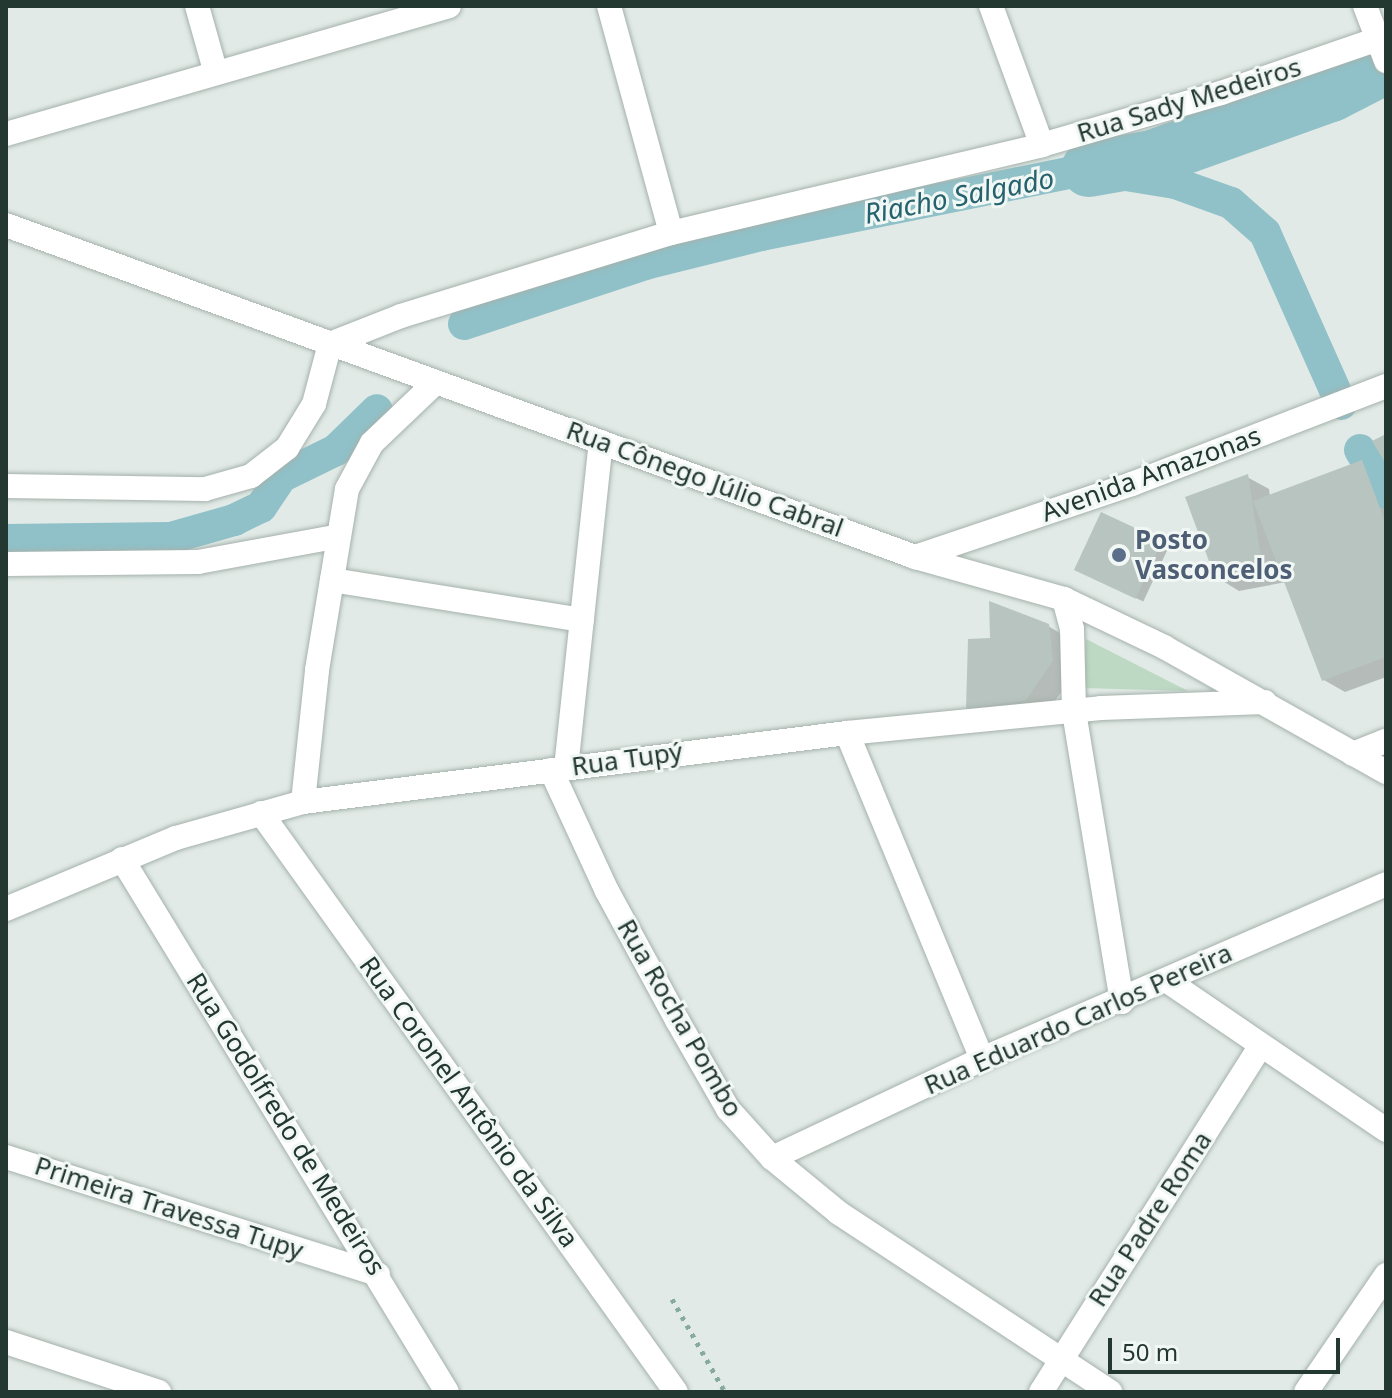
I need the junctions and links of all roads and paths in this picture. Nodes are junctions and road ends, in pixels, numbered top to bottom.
1 (197, 6) edge
2 (449, 6) edge
3 (609, 6) edge
4 (991, 6) edge
5 (1365, 6) edge
6 (1382, 51) edge
7 (215, 70) junction
8 (6, 134) edge
9 (1042, 145) junction
10 (6, 225) edge
11 (671, 233) junction
12 (330, 344) junction
13 (433, 381) junction
14 (1386, 386) edge
15 (601, 442) junction
16 (6, 486) edge
17 (339, 536) junction
18 (915, 557) junction
19 (6, 564) edge
20 (332, 580) junction
21 (1064, 599) junction
22 (582, 620) junction
23 (1267, 702) junction
24 (1074, 712) junction
25 (847, 733) junction
26 (1386, 741) edge
27 (1353, 754) junction
28 (558, 769) junction
29 (1386, 772) edge
30 (303, 802) junction
31 (261, 813) junction
32 (122, 859) junction
33 (1386, 884) edge
34 (6, 909) edge
35 (1169, 982) junction
36 (1122, 1002) junction
37 (1261, 1046) junction
38 (982, 1059) junction
39 (1386, 1130) edge
40 (6, 1157) edge
41 (772, 1158) junction
42 (378, 1274) junction
43 (1386, 1275) edge
44 (672, 1299) dead end
45 (6, 1342) edge
46 (1059, 1360) junction
47 (98, 1382) edge
48 (159, 1392) edge
49 (447, 1392) edge
50 (676, 1392) edge
51 (725, 1392) edge
52 (1041, 1392) edge
53 (1110, 1392) edge
54 (1306, 1392) edge

1 - 7 street
2 - 7 street
3 - 11 street
4 - 9 street
5 - 6 street
6 - 9 street, Rua Sady Medeiros
7 - 8 street
9 - 11 street, Rua Sady Medeiros
10 - 12 street, Rua Cônego Júlio Cabral
11 - 12 street, Rua Sady Medeiros
12 - 13 street, Rua Cônego Júlio Cabral
12 - 16 street
13 - 15 street, Rua Cônego Júlio Cabral
13 - 17 street
14 - 18 street, Avenida Amazonas
15 - 18 street, Rua Cônego Júlio Cabral
15 - 22 street
17 - 19 street
17 - 20 street
18 - 21 street, Rua Cônego Júlio Cabral
20 - 22 street
20 - 30 street
21 - 23 street, Rua Cônego Júlio Cabral
21 - 24 street
22 - 28 street
23 - 24 street, Rua Tupý
23 - 27 street, Rua Cônego Júlio Cabral
24 - 25 street, Rua Tupý
24 - 36 street
25 - 28 street, Rua Tupý
25 - 38 street
26 - 27 street
27 - 29 street, Rua Cônego Júlio Cabral
28 - 30 street, Rua Tupý
28 - 41 street, Rua Rocha Pombo
30 - 31 street, Rua Tupý
31 - 32 street, Rua Tupý
31 - 50 street, Rua Coronel Antônio da Silva
32 - 34 street, Rua Tupý
32 - 42 street, Rua Godolfredo de Medeiros
33 - 35 street, Rua Eduardo Carlos Pereira
35 - 36 street, Rua Eduardo Carlos Pereira
35 - 37 street
36 - 38 street, Rua Eduardo Carlos Pereira
37 - 39 street
37 - 46 street, Rua Padre Roma
38 - 41 street, Rua Eduardo Carlos Pereira
40 - 42 street, Primeira Travessa Tupy
41 - 46 street, Rua Rocha Pombo
42 - 49 street, Rua Godolfredo de Medeiros
43 - 54 street
44 - 51 path
45 - 47 street
46 - 52 street, Rua Padre Roma
46 - 53 street, Rua Rocha Pombo
47 - 48 street

